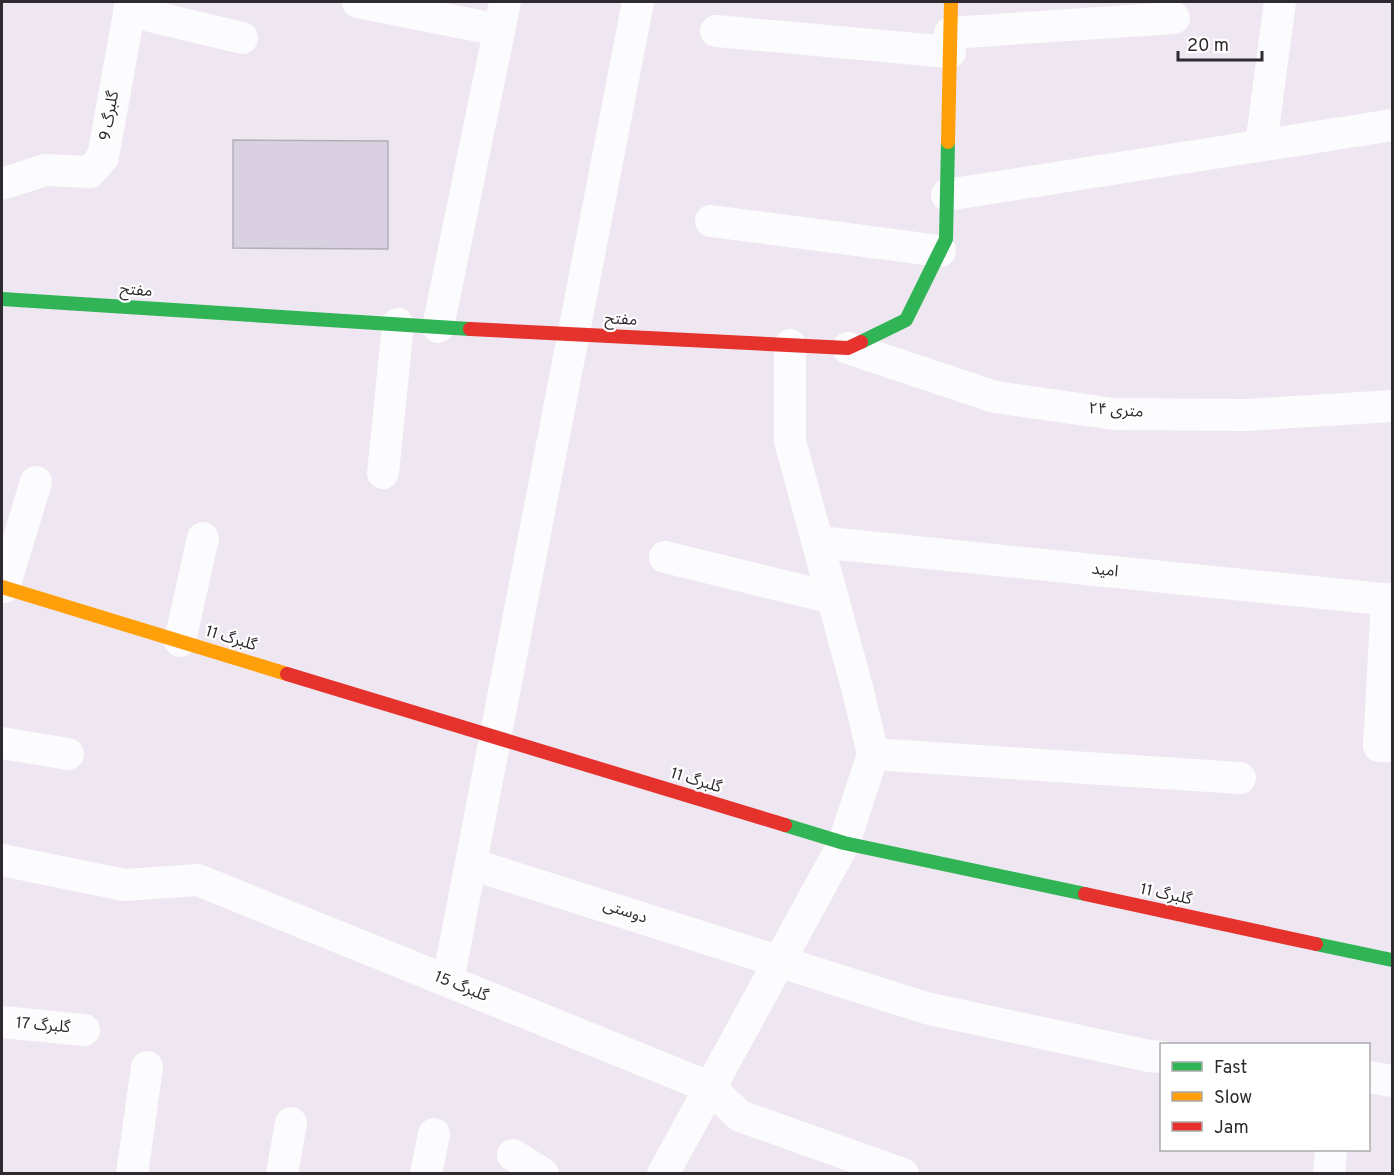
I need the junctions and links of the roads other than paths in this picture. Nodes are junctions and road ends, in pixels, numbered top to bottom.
1 (358, 2) edge
2 (638, 2) edge
3 (951, 2) edge
4 (1280, 2) edge
5 (130, 6) edge
6 (502, 16) edge
7 (1174, 18) dead end
8 (716, 31) dead end
9 (242, 38) dead end
10 (950, 43) junction
11 (1392, 118) edge
12 (1392, 125) edge
13 (1261, 145) junction
14 (2, 184) edge
15 (947, 195) junction
16 (711, 221) dead end
17 (940, 251) junction
18 (2, 299) edge
19 (398, 324) junction
20 (438, 327) junction
21 (574, 334) junction
22 (790, 345) junction
23 (848, 348) junction
24 (1392, 406) edge
25 (383, 472) dead end
26 (36, 482) dead end
27 (203, 538) dead end
28 (818, 542) junction
29 (665, 557) dead end
30 (3, 587) edge
31 (833, 598) junction
32 (1389, 599) edge
33 (180, 641) junction
34 (496, 738) junction
35 (2, 743) edge
36 (1392, 746) edge
37 (68, 754) dead end
38 (873, 754) junction
39 (1240, 778) dead end
40 (844, 843) junction
41 (2, 861) edge
42 (471, 864) junction
43 (1392, 960) edge
44 (779, 961) junction
45 (448, 981) junction
46 (2, 1022) edge
47 (84, 1030) dead end
48 (1160, 1057) edge
49 (147, 1067) dead end
50 (1370, 1077) edge
51 (1392, 1081) edge
52 (709, 1087) junction
53 (291, 1123) dead end
54 (434, 1134) dead end
55 (1331, 1151) edge
56 (513, 1155) dead end
57 (132, 1173) edge
58 (282, 1173) edge
59 (426, 1173) edge
60 (543, 1173) edge
61 (663, 1173) edge
62 (903, 1173) edge
63 (1329, 1173) edge

1 - 6 street
2 - 21 street
3 - 10 street, مفتح
4 - 13 street
5 - 9 street
5 - 14 street, گلبرگ 9
6 - 20 street
7 - 10 street
8 - 10 street
10 - 15 street, مفتح
11 - 12 street
12 - 13 street
13 - 15 street
15 - 17 street, مفتح
16 - 17 street
17 - 23 street, مفتح
18 - 19 street, مفتح
19 - 20 street, مفتح
19 - 25 street
20 - 21 street, مفتح
21 - 22 street, مفتح
21 - 34 street
22 - 23 street, مفتح
22 - 28 street
23 - 24 street, ۲۴ متری
26 - 30 street
27 - 33 street
28 - 31 street
28 - 32 street, امید
29 - 31 street
30 - 33 street, گلبرگ 11
31 - 38 street
32 - 36 street
33 - 34 street, گلبرگ 11
34 - 40 street, گلبرگ 11
34 - 42 street
35 - 37 street
38 - 39 street
38 - 40 street
40 - 43 street, گلبرگ 11
40 - 44 street
41 - 45 street, گلبرگ 15
42 - 44 street, دوستی
42 - 45 street
44 - 48 street, دوستی
44 - 52 street
45 - 52 street, گلبرگ 15
46 - 47 street, گلبرگ 17
49 - 57 street
50 - 51 street
52 - 61 street
52 - 62 street, گلبرگ 15
53 - 58 street
54 - 59 street
55 - 63 street
56 - 60 street

